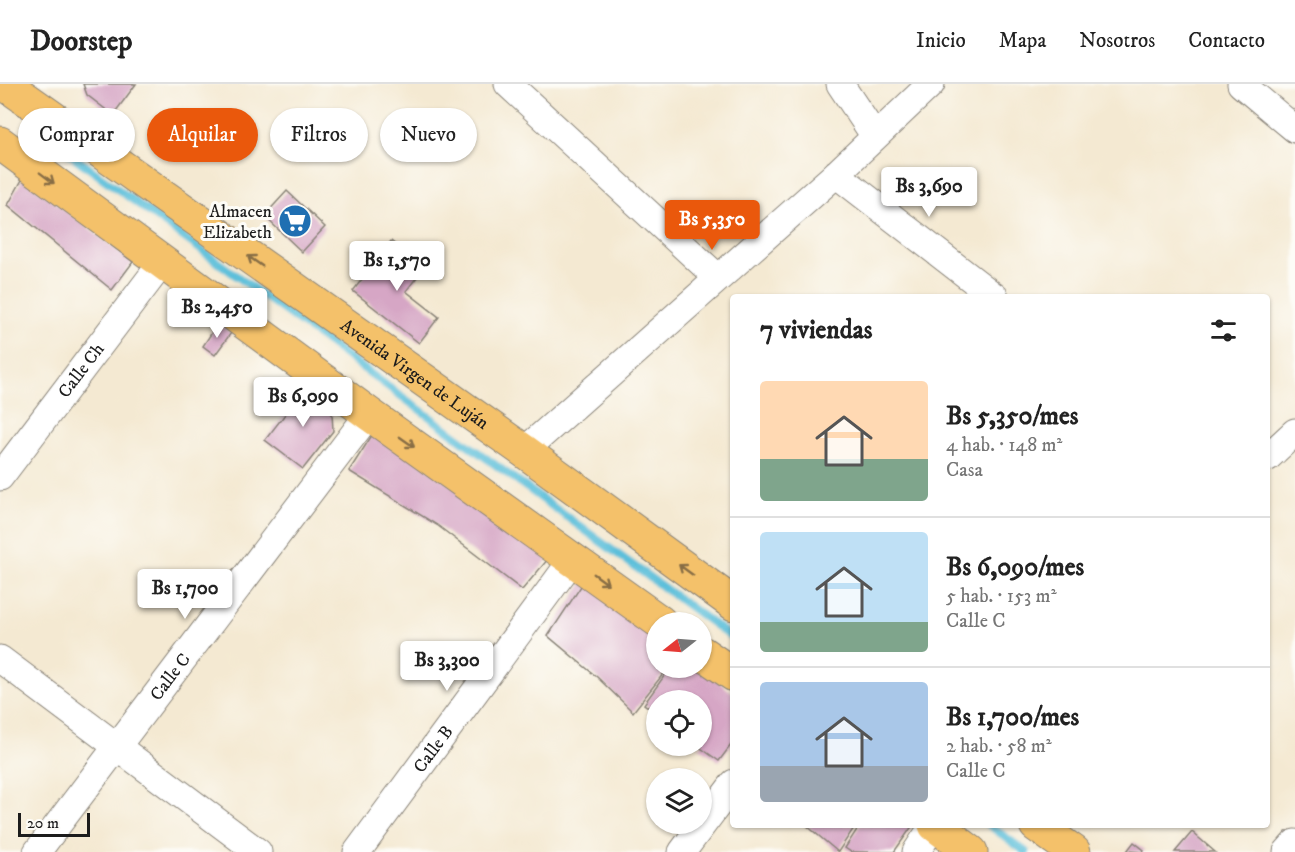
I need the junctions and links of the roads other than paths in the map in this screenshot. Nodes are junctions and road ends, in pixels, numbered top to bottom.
1 (508, 84) edge
2 (840, 84) edge
3 (931, 84) edge
4 (1241, 84) edge
5 (6, 87) edge
6 (1295, 129) edge
7 (874, 135) junction
8 (0, 143) edge
9 (836, 174) junction
10 (162, 263) junction
11 (717, 277) junction
12 (991, 294) edge
13 (369, 414) junction
14 (1295, 432) edge
15 (524, 451) junction
16 (1270, 455) edge
17 (0, 477) edge
18 (573, 559) junction
19 (730, 601) edge
20 (646, 612) edge
21 (0, 659) edge
22 (712, 660) edge
23 (730, 672) edge
24 (116, 747) junction
25 (730, 788) edge
26 (933, 828) edge
27 (939, 828) edge
28 (1040, 828) edge
29 (1295, 843) edge
30 (37, 852) edge
31 (258, 852) edge
32 (357, 852) edge
33 (682, 852) edge
34 (915, 852) edge
35 (971, 852) edge
36 (1074, 852) edge
37 (1287, 852) edge

1 - 11 street
2 - 7 street
3 - 7 street
4 - 6 street
15 -> 5 main road, Avenida Virgen de Luján
7 - 9 street
8 -> 10 main road
9 - 11 street
9 - 12 street
10 - 13 main road
10 - 17 street, Calle Ch
11 - 15 street
13 -> 18 main road
13 - 24 street, Calle C
14 - 16 street
19 -> 15 main road, Avenida Virgen de Luján
18 -> 20 main road
18 - 32 street, Calle B
21 - 24 street
22 - 23 main road
24 - 30 street, Calle C
24 - 31 street
25 - 33 street
26 - 34 street
27 - 35 main road
28 - 36 main road
29 - 37 street

